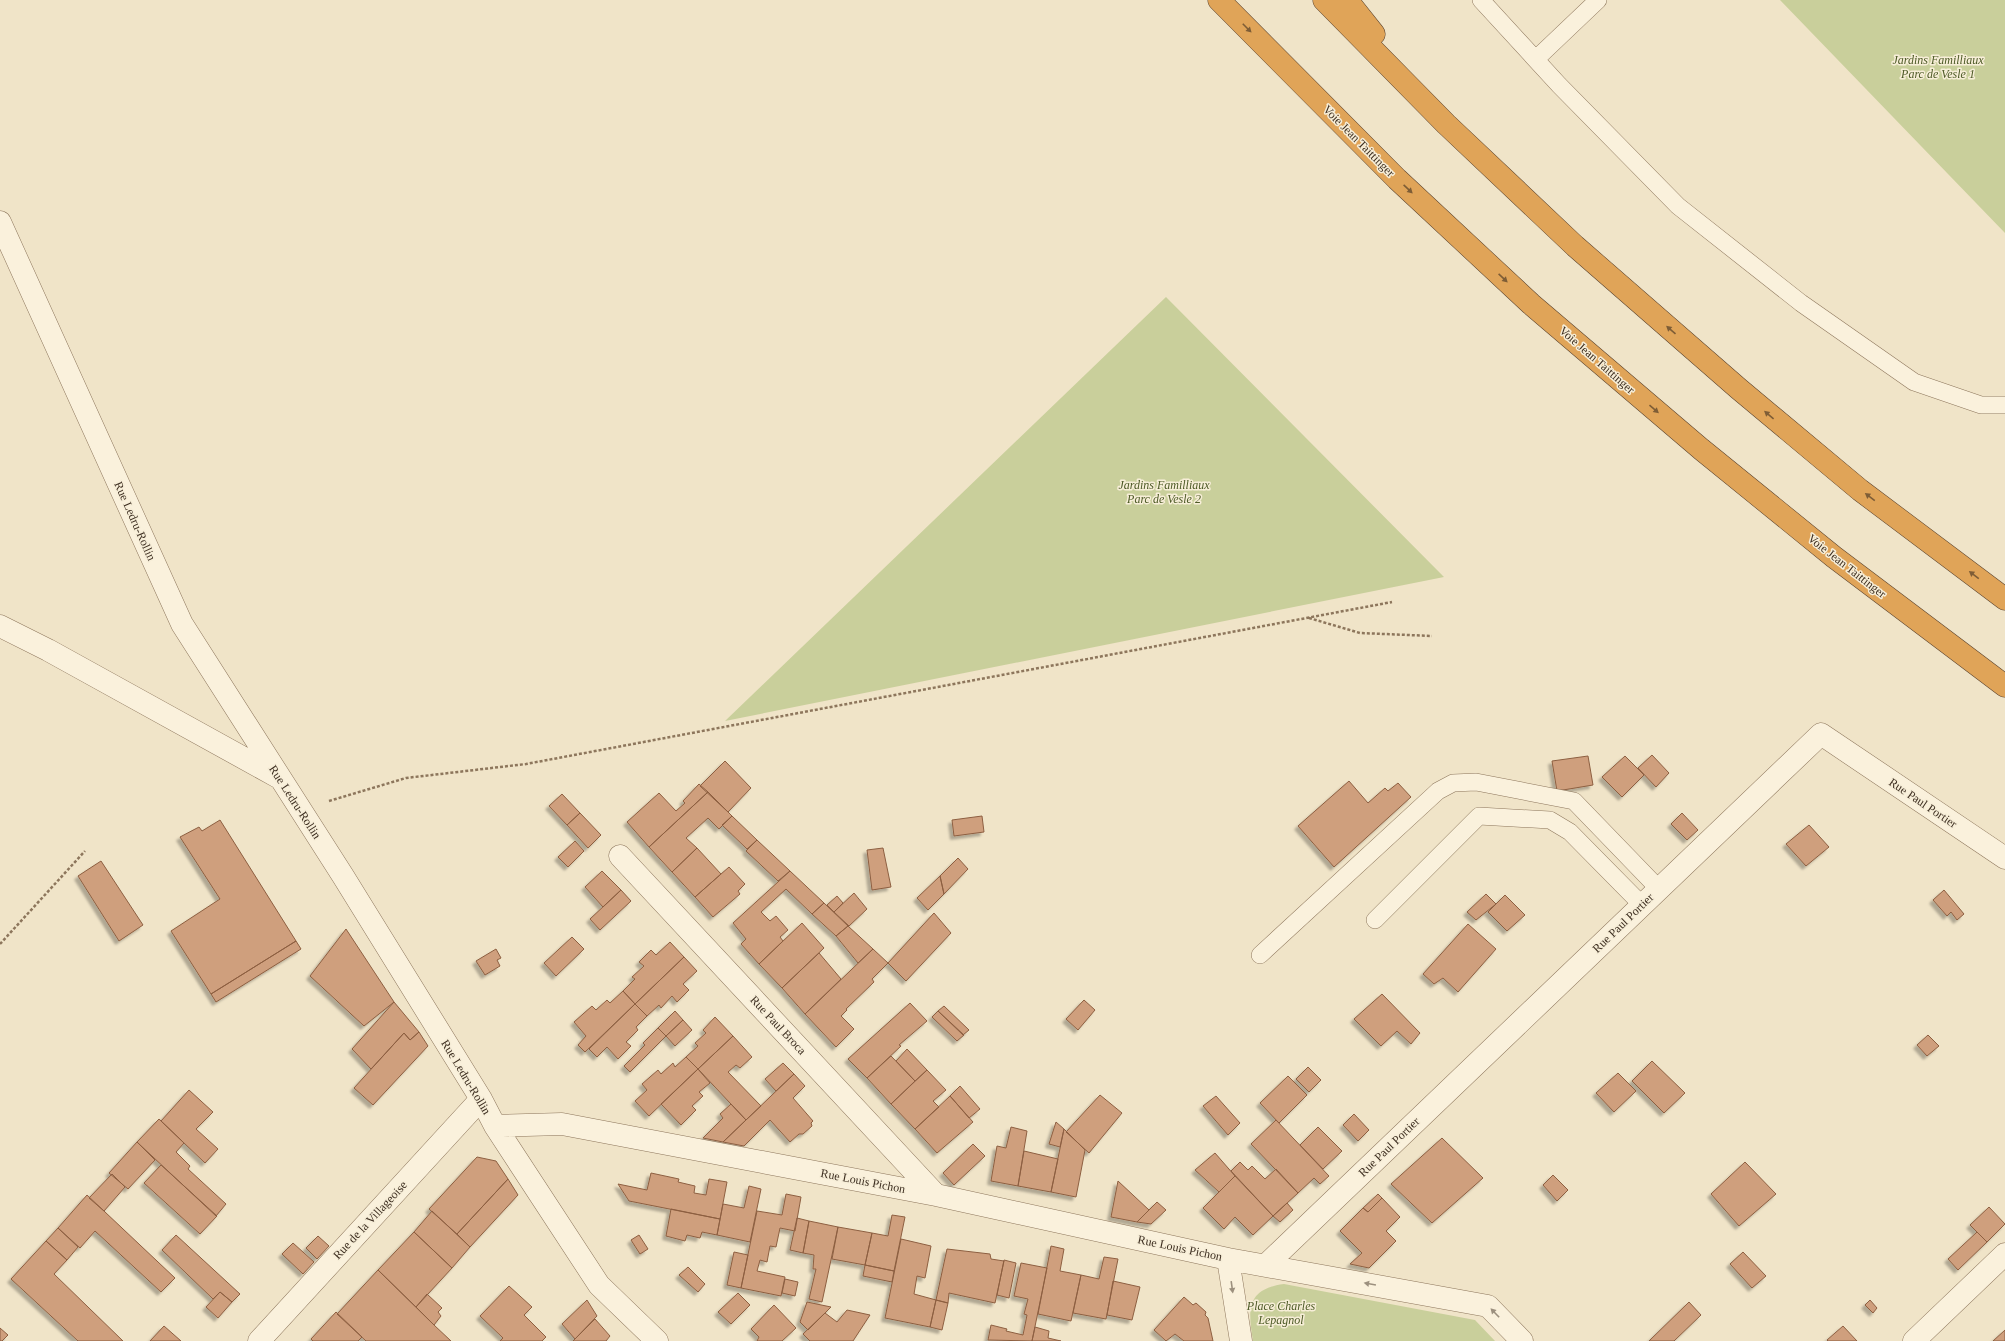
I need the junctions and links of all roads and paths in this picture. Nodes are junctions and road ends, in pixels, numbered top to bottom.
1 (1219, 0) edge
2 (1324, 0) edge
3 (1347, 0) edge
4 (1481, 0) edge
5 (1598, 0) edge
6 (1536, 59) junction
7 (1446, 124) junction
8 (0, 222) edge
9 (2005, 405) edge
10 (2005, 599) edge
11 (1392, 602) dead end
12 (1309, 618) junction
13 (0, 626) edge
14 (1432, 636) dead end
15 (2005, 686) edge
16 (279, 778) junction
17 (300, 810) junction
18 (85, 851) dead end
19 (620, 856) dead end
20 (2005, 858) edge
21 (1659, 889) junction
22 (1642, 906) junction
23 (1375, 920) dead end
24 (0, 944) edge
25 (1260, 955) dead end
26 (481, 1099) junction
27 (495, 1126) junction
28 (936, 1195) junction
29 (2005, 1254) edge
30 (1228, 1259) junction
31 (1266, 1265) junction
32 (259, 1341) edge
33 (657, 1341) edge
34 (1241, 1341) edge
35 (1522, 1341) edge
36 (1914, 1341) edge

1 -> 15 highway, Voie Jean Taittinger
2 - 7 highway
3 - 7 highway
4 - 6 lane
5 - 6 lane
6 - 9 lane
10 -> 7 highway
8 - 16 street, Rue Ledru-Rollin
11 - 12 path
12 - 14 path
12 - 17 path
13 - 16 street
16 - 17 street, Rue Ledru-Rollin
17 - 26 street, Rue Ledru-Rollin
18 - 24 path
19 - 28 street, Rue Paul Broca
20 - 21 street, Rue Paul Portier
21 - 22 street, Rue Paul Portier
21 - 25 lane
22 - 23 lane
22 - 31 street, Rue Paul Portier
26 - 27 street, Rue Ledru-Rollin
26 - 32 street, Rue de la Villageoise
27 - 28 street, Rue Louis Pichon
27 - 33 street, Rue Ledru-Rollin
28 - 30 street, Rue Louis Pichon
29 - 36 street
30 - 31 street
30 -> 34 street
35 -> 31 street

